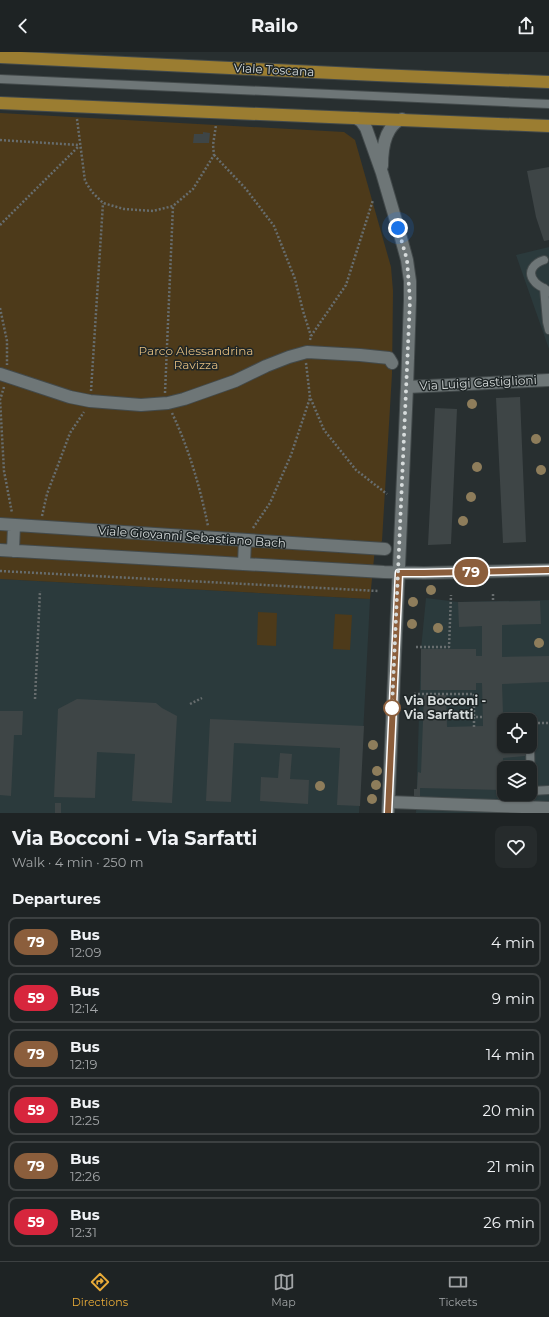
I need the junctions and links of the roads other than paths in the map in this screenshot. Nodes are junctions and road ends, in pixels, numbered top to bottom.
1 (0, 57) edge
2 (0, 79) edge
3 (549, 82) edge
4 (0, 103) edge
5 (549, 104) edge
6 (356, 118) junction
7 (402, 119) junction
8 (549, 126) edge
9 (382, 173) junction
10 (544, 260) dead end
11 (546, 290) edge
12 (549, 330) edge
13 (392, 363) dead end
14 (3, 375) edge
15 (549, 380) edge
16 (407, 387) junction
17 (0, 524) edge
18 (14, 525) junction
19 (245, 540) junction
20 (385, 549) dead end
21 (0, 550) edge
22 (13, 550) junction
23 (244, 564) junction
24 (549, 570) edge
25 (399, 573) junction
26 (530, 753) edge
27 (549, 790) edge
28 (388, 808) edge
29 (549, 808) edge

1 - 3 main road, Viale Toscana
2 - 5 lane, Viale Toscana
4 - 6 main road
6 - 7 main road
6 - 9 street
7 - 8 main road
7 - 9 street
9 - 16 street
10 - 11 lane
11 - 12 lane
13 - 14 street
15 - 16 street, Via Luigi Castiglioni
16 - 25 street
17 - 18 street, Viale Giovanni Sebastiano Bach
18 - 19 street, Viale Giovanni Sebastiano Bach
18 - 22 street
19 - 20 street, Viale Giovanni Sebastiano Bach
19 - 23 street
21 - 22 street
22 - 23 street, Viale Giovanni Sebastiano Bach
23 - 25 street, Viale Giovanni Sebastiano Bach
24 - 25 street, Viale Giovanni Sebastiano Bach
25 - 28 street
26 - 27 lane
28 - 29 street

